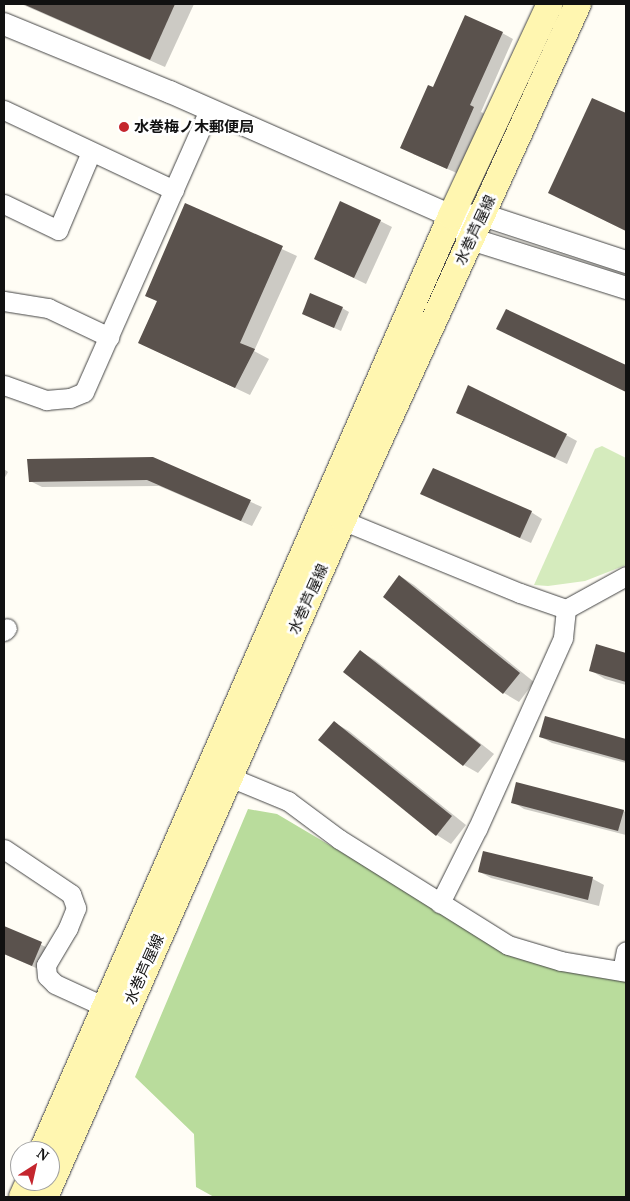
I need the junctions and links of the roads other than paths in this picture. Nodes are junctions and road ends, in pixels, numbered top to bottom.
1 (550, 4) edge
2 (578, 4) edge
3 (4, 24) edge
4 (4, 110) edge
5 (209, 110) junction
6 (92, 152) junction
7 (174, 190) junction
8 (4, 204) edge
9 (483, 215) junction
10 (451, 216) junction
11 (471, 239) junction
12 (626, 262) edge
13 (626, 288) edge
14 (4, 301) edge
15 (108, 337) junction
16 (4, 385) edge
17 (332, 516) junction
18 (626, 576) edge
19 (566, 608) junction
20 (219, 773) junction
21 (4, 849) edge
22 (440, 903) junction
23 (626, 951) edge
24 (624, 971) edge
25 (105, 1007) junction
26 (46, 1141) edge
27 (45, 1197) edge

1 - 10 main road, 水巻芦屋線
2 - 9 main road, 水巻芦屋線
3 - 5 street
4 - 6 street
5 - 7 street
5 - 10 street
6 - 7 street
6 - 8 street
7 - 15 street
9 - 10 street
9 - 11 main road, 水巻芦屋線
9 - 12 street
10 - 11 street
10 - 17 main road, 水巻芦屋線
11 - 13 street
11 - 17 main road, 水巻芦屋線
14 - 15 street
15 - 16 street
17 - 19 street
17 - 20 main road, 水巻芦屋線
18 - 19 street
19 - 22 street
20 - 22 street
20 - 25 main road, 水巻芦屋線
20 - 27 main road, 水巻芦屋線
21 - 25 street
22 - 24 street
23 - 24 street
25 - 26 main road, 水巻芦屋線

